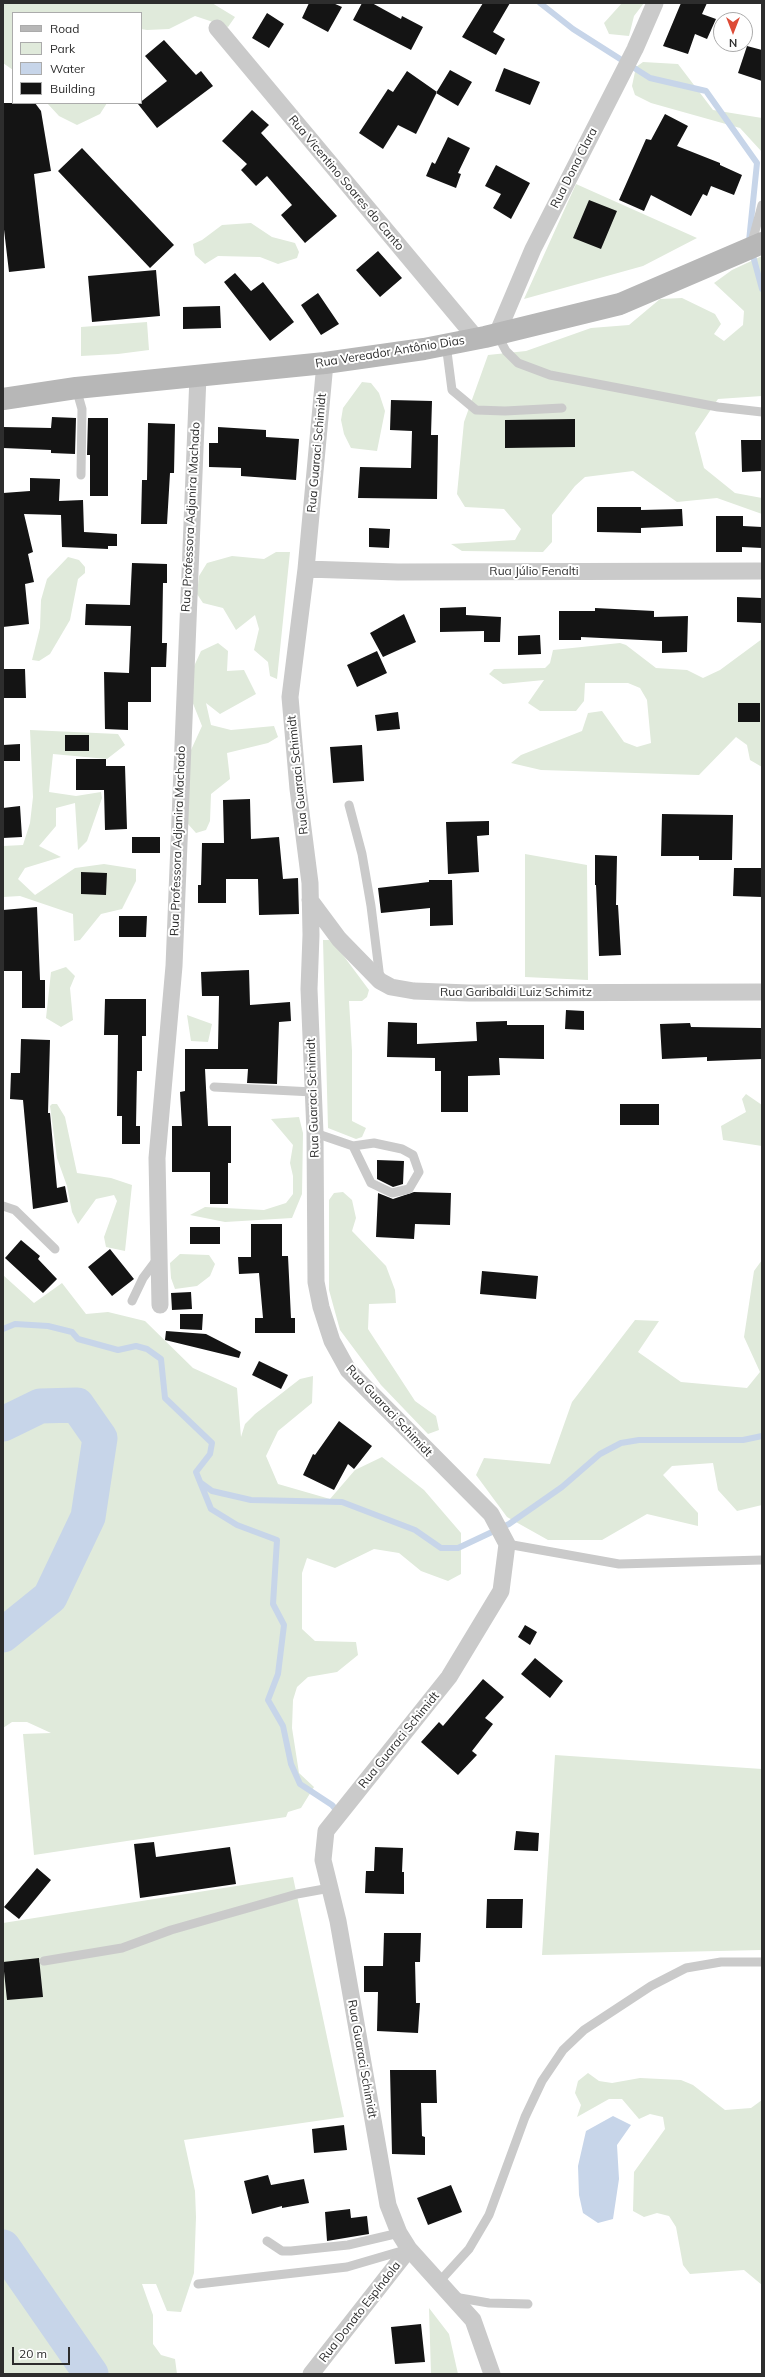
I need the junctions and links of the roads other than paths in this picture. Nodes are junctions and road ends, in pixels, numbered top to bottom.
1 (655, 3) edge
2 (217, 28) dead end
3 (762, 205) edge
4 (756, 245) edge
5 (497, 334) junction
6 (476, 338) junction
7 (446, 344) junction
8 (325, 363) junction
9 (198, 376) junction
10 (76, 388) junction
11 (3, 399) edge
12 (562, 408) dead end
13 (762, 412) edge
14 (82, 475) dead end
15 (306, 568) junction
16 (762, 571) edge
17 (350, 805) dead end
18 (310, 900) junction
19 (380, 981) junction
20 (762, 992) edge
21 (214, 1087) dead end
22 (313, 1092) junction
23 (315, 1133) junction
24 (353, 1146) junction
25 (3, 1206) edge
26 (55, 1249) dead end
27 (158, 1256) junction
28 (132, 1301) dead end
29 (160, 1305) dead end
30 (507, 1544) junction
31 (762, 1560) edge
32 (330, 1888) junction
33 (44, 1961) dead end
34 (762, 1962) edge
35 (399, 2233) junction
36 (267, 2241) dead end
37 (409, 2249) junction
38 (439, 2282) junction
39 (198, 2284) dead end
40 (454, 2297) junction
41 (528, 2304) dead end
42 (311, 2374) edge
43 (492, 2374) edge

1 - 5 street, Rua Dona Clara
2 - 6 street, Rua Vicentino Soares do Canto
3 - 4 lane
4 - 5 street, Rua Vereador Antônio Dias
5 - 6 street, Rua Vereador Antônio Dias
5 - 13 lane
6 - 7 street, Rua Vereador Antônio Dias
7 - 8 street, Rua Vereador Antônio Dias
7 - 12 lane
8 - 9 street, Rua Vereador Antônio Dias
8 - 15 street, Rua Guaraci Schimidt
9 - 10 street, Rua Vereador Antônio Dias
9 - 27 street, Rua Professora Adjanira Machado
10 - 11 street, Rua Vereador Antônio Dias
10 - 14 lane
15 - 16 street, Rua Júlio Fenalti
15 - 18 street, Rua Guaraci Schimidt
17 - 19 lane
18 - 19 street, Rua Garibaldi Luiz Schimitz
18 - 22 street, Rua Guaraci Schimidt
19 - 20 street, Rua Garibaldi Luiz Schimitz
21 - 22 lane
22 - 23 street, Rua Guaraci Schimidt
23 - 24 lane
23 - 30 street, Rua Guaraci Schimidt
24 - 24 lane
25 - 26 lane
27 - 28 lane
27 - 29 street, Rua Professora Adjanira Machado
30 - 31 lane
30 - 32 street, Rua Guaraci Schimidt
32 - 33 lane
32 - 35 street, Rua Guaraci Schimidt
34 - 38 lane
35 - 36 lane
35 - 37 street, Rua Guaraci Schimidt
37 - 38 street, Rua Guaraci Schimidt
37 - 39 lane
37 - 42 street, Rua Donato Espíndola
38 - 40 street, Rua Guaraci Schimidt
40 - 41 lane
40 - 43 street, Rua Guaraci Schimidt

